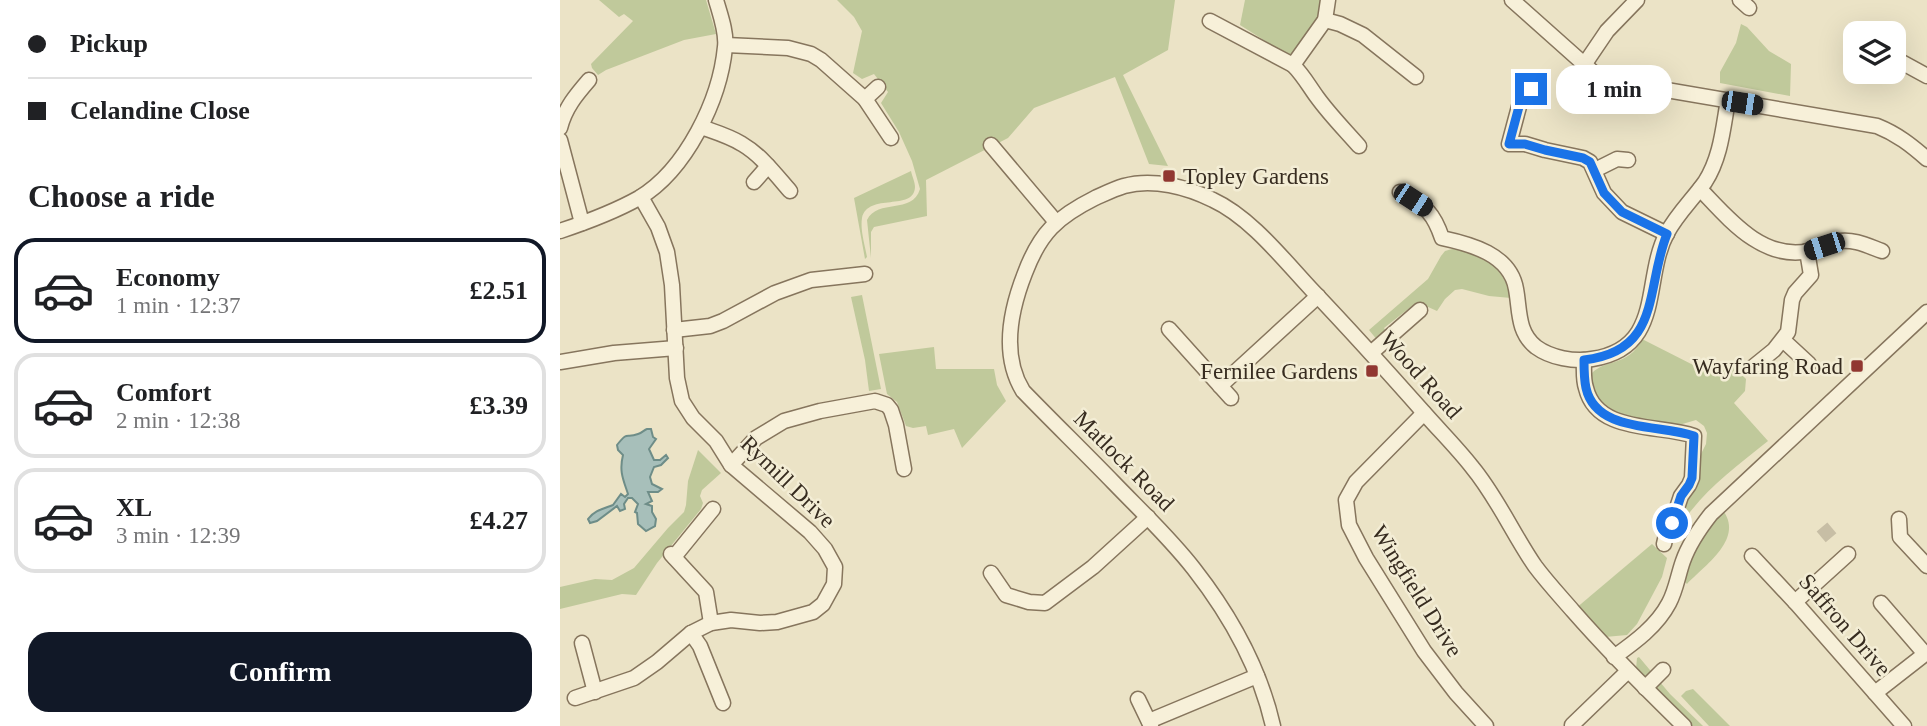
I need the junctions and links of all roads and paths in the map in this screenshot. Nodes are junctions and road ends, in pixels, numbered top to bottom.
1 (716, 0) edge
2 (1328, 0) edge
3 (1512, 0) edge
4 (1629, 3) edge
5 (1325, 20) junction
6 (1210, 21) dead end
7 (726, 45) junction
8 (1293, 65) junction
9 (1584, 65) junction
10 (1906, 65) edge
11 (1927, 76) edge
12 (1416, 77) dead end
13 (589, 80) dead end
14 (878, 87) dead end
15 (1531, 89) dead end
16 (865, 99) junction
17 (1728, 100) junction
18 (701, 127) junction
19 (560, 128) edge
20 (891, 138) dead end
21 (560, 140) edge
22 (991, 145) dead end
23 (1359, 146) dead end
24 (1927, 159) edge
25 (1628, 160) dead end
26 (768, 166) junction
27 (1595, 170) junction
28 (754, 182) dead end
29 (1700, 189) junction
30 (790, 191) dead end
31 (1400, 191) dead end
32 (641, 197) junction
33 (1056, 222) junction
34 (582, 223) junction
35 (560, 231) edge
36 (1667, 234) junction
37 (1807, 251) junction
38 (1882, 251) dead end
39 (865, 274) dead end
40 (1318, 296) junction
41 (1420, 310) dead end
42 (1925, 318) edge
43 (1169, 329) dead end
44 (674, 330) junction
45 (1783, 340) junction
46 (676, 348) junction
47 (1371, 353) junction
48 (1584, 360) junction
49 (560, 362) edge
50 (1809, 364) dead end
51 (1754, 367) dead end
52 (1220, 386) junction
53 (1231, 398) dead end
54 (1424, 413) junction
55 (732, 465) junction
56 (904, 469) dead end
57 (713, 509) dead end
58 (1148, 517) junction
59 (1899, 519) dead end
60 (1664, 544) dead end
61 (1848, 554) dead end
62 (1752, 556) dead end
63 (1927, 566) edge
64 (991, 573) dead end
65 (1796, 601) junction
66 (1881, 603) dead end
67 (711, 624) junction
68 (691, 633) junction
69 (582, 643) dead end
70 (1614, 657) junction
71 (1663, 670) dead end
72 (1628, 671) junction
73 (1257, 676) junction
74 (1645, 688) junction
75 (595, 692) junction
76 (1875, 694) junction
77 (575, 698) dead end
78 (1138, 699) dead end
79 (723, 703) dead end
80 (1150, 723) edge
81 (1572, 725) edge
82 (1273, 726) edge
83 (1486, 726) edge
84 (1684, 726) edge
85 (1904, 726) edge

1 - 7 street
2 - 5 street
3 - 9 street
4 - 9 street
5 - 8 street
5 - 12 street
6 - 8 street
7 - 16 street
7 - 18 street
8 - 23 street
9 - 17 street
10 - 11 street
13 - 19 street
14 - 16 street
15 - 27 street
16 - 20 street
17 - 24 street
17 - 29 street
18 - 26 street
18 - 32 street
21 - 34 street
22 - 33 street
25 - 27 street
26 - 28 street
26 - 30 street
27 - 36 street
29 - 36 street
29 - 37 street
31 - 48 street
32 - 34 street
32 - 44 street, Rymill Drive
33 - 40 street, Wood Road
33 - 58 street, Matlock Road
34 - 35 street
36 - 48 street
37 - 38 street
37 - 45 street
39 - 44 street
40 - 47 street, Wood Road
40 - 52 street
41 - 47 street
42 - 70 street
43 - 52 street
44 - 46 street, Rymill Drive
45 - 50 street
45 - 51 street
46 - 49 street
46 - 55 street, Rymill Drive
47 - 54 street, Wood Road
48 - 60 street
52 - 53 street
54 - 70 street, Wood Road
54 - 83 street, Wingfield Drive
55 - 56 street
55 - 67 street, Rymill Drive
57 - 67 street
58 - 64 street
58 - 73 street, Matlock Road
59 - 63 street
61 - 65 street
62 - 65 street, Saffron Drive
65 - 76 street, Saffron Drive
66 - 76 street
67 - 68 street, Rymill Drive
68 - 75 street, Rymill Drive
68 - 79 street
69 - 75 street
70 - 72 street, Wood Road
71 - 74 street
72 - 74 street, Wood Road
72 - 81 street
73 - 80 street
73 - 82 street, Matlock Road
74 - 84 street, Wood Road
75 - 77 street, Rymill Drive
76 - 85 street, Saffron Drive
78 - 80 street

